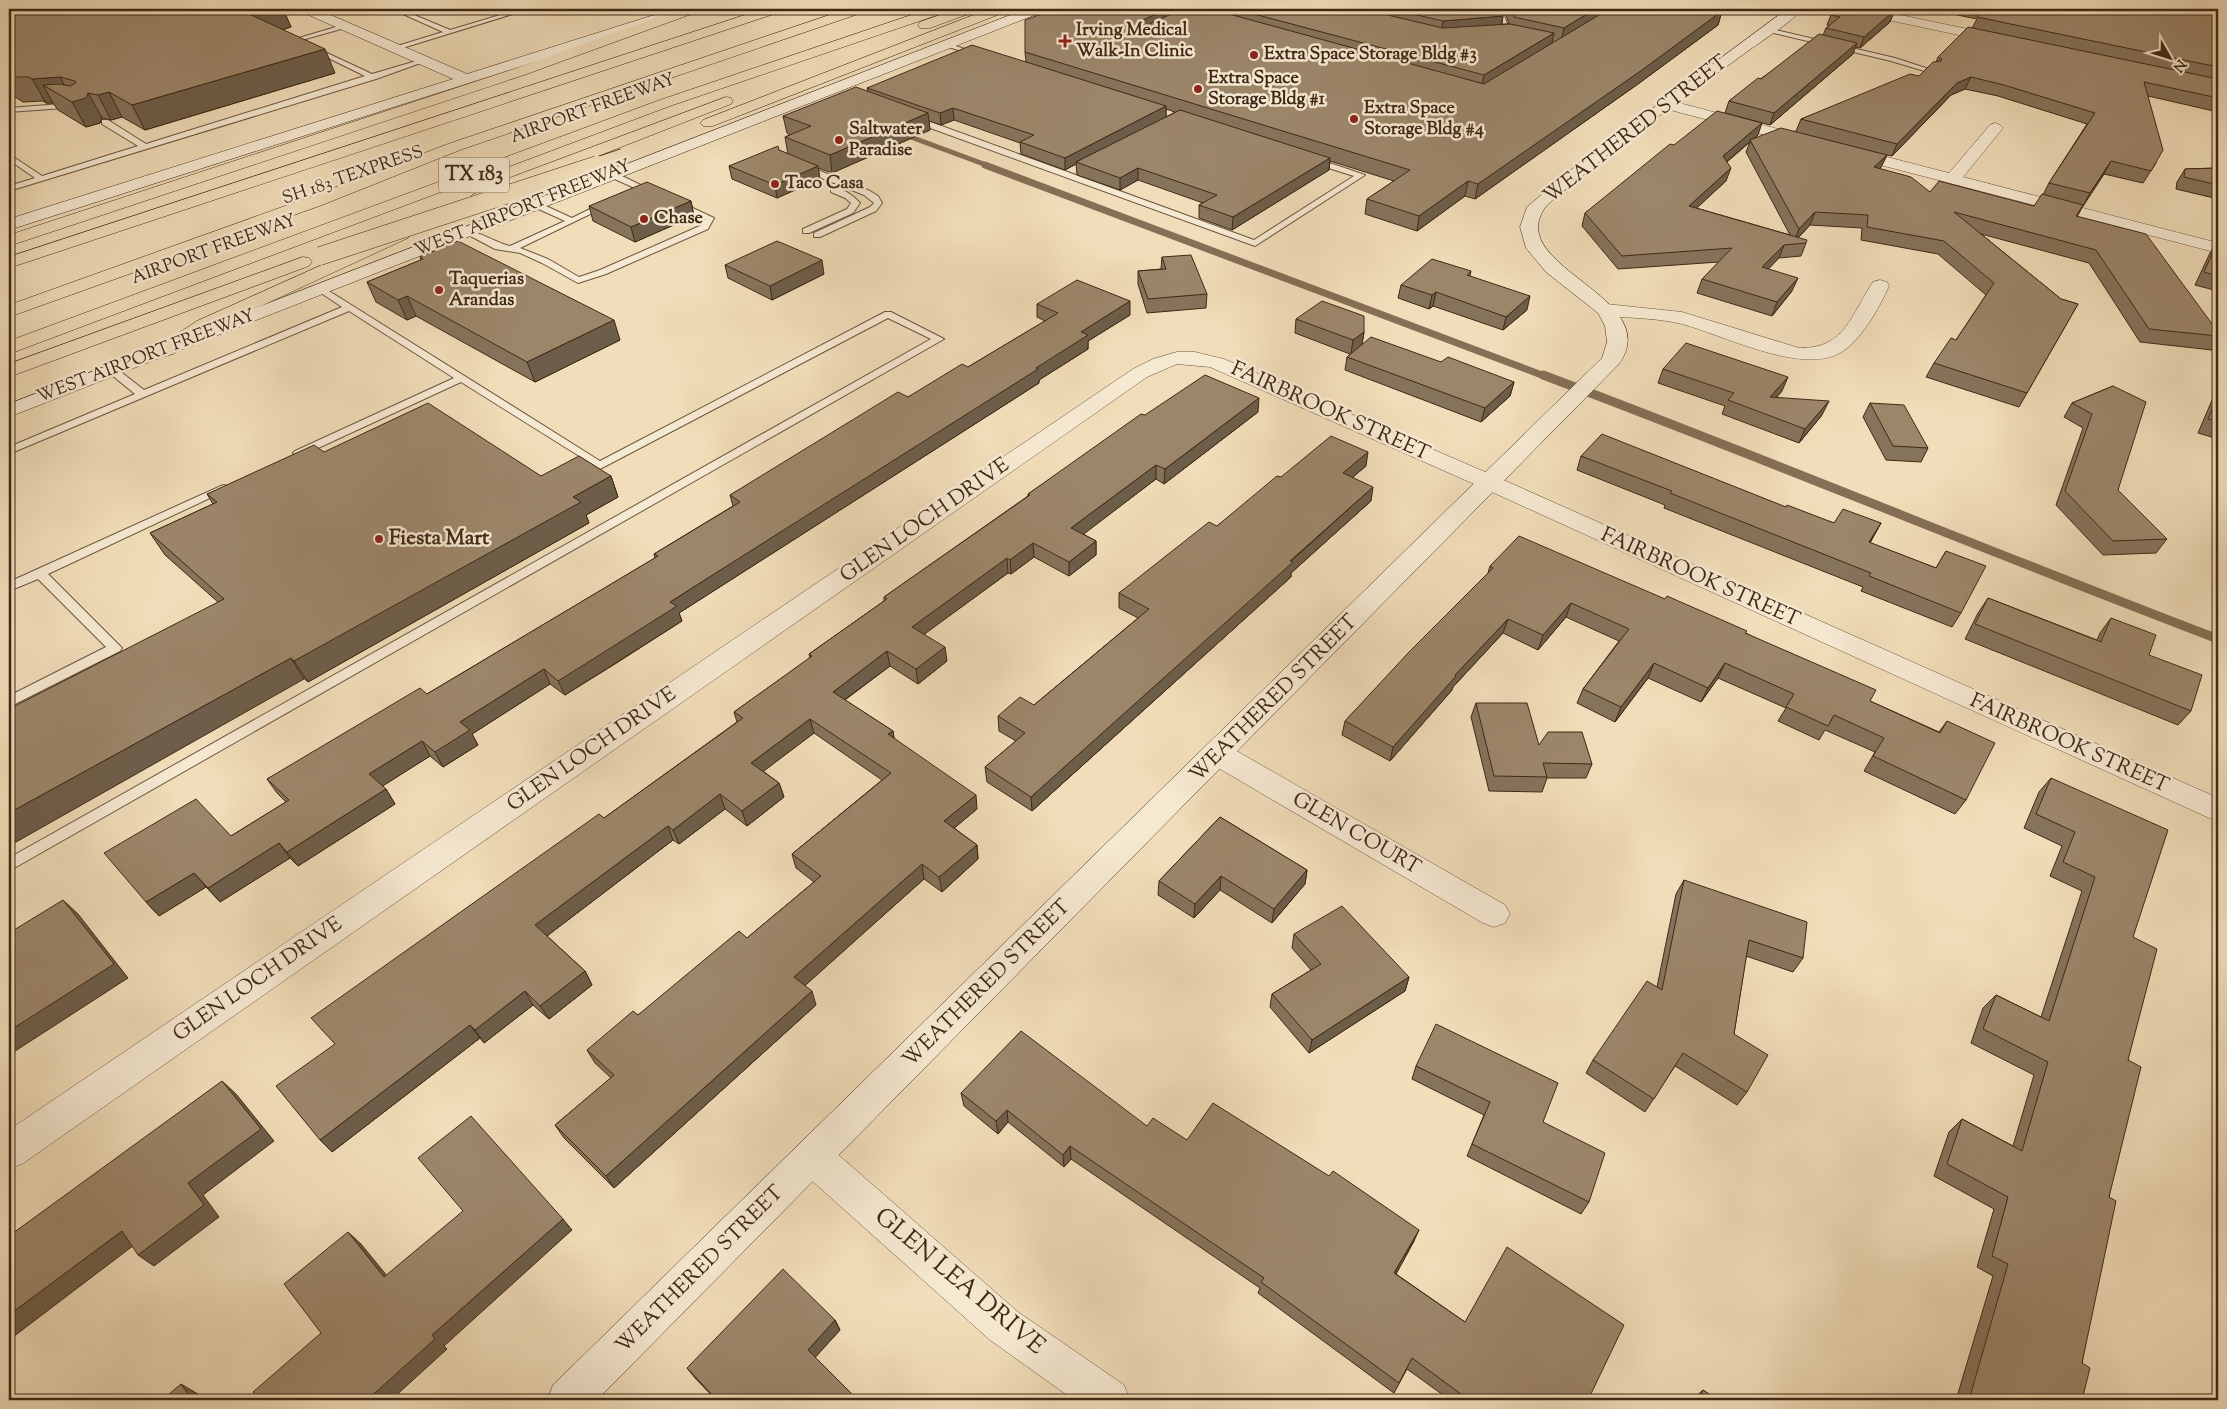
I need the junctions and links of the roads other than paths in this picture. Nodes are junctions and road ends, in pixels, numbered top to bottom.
1 (307, 9) edge
2 (396, 9) edge
3 (526, 9) edge
4 (686, 9) edge
5 (692, 9) edge
6 (838, 9) edge
7 (942, 9) edge
8 (969, 9) edge
9 (1000, 9) edge
10 (1037, 9) edge
11 (1490, 9) edge
12 (1704, 9) edge
13 (1715, 9) edge
14 (1753, 9) edge
15 (1855, 9) edge
16 (866, 10) edge
17 (781, 12) edge
18 (1791, 12) edge
19 (346, 26) junction
20 (1767, 30) junction
21 (450, 32) junction
22 (1507, 33) junction
23 (1497, 34) edge
24 (1571, 40) edge
25 (2018, 43) edge
26 (945, 44) junction
27 (1563, 45) junction
28 (396, 48) junction
29 (1554, 50) edge
30 (986, 57) edge
31 (425, 60) junction
32 (1931, 71) edge
33 (372, 77) junction
34 (466, 78) junction
35 (1668, 105) junction
36 (82, 106) edge
37 (9, 110) edge
38 (904, 116) edge
39 (105, 122) edge
40 (1994, 128) dead end
41 (145, 147) junction
42 (9, 156) edge
43 (1307, 158) edge
44 (376, 161) dead end
45 (791, 162) edge
46 (1075, 170) edge
47 (611, 174) junction
48 (795, 174) edge
49 (1066, 174) junction
50 (41, 179) junction
51 (1953, 180) junction
52 (640, 188) junction
53 (9, 189) edge
54 (632, 192) edge
55 (658, 196) edge
56 (666, 199) edge
57 (615, 200) edge
58 (535, 204) junction
59 (572, 221) junction
60 (11, 222) edge
61 (806, 231) dead end
62 (466, 232) junction
63 (817, 236) dead end
64 (9, 241) edge
65 (2218, 248) edge
66 (511, 249) junction
67 (9, 263) edge
68 (84, 267) dead end
69 (1880, 286) dead end
70 (321, 289) junction
71 (350, 307) junction
72 (1606, 310) junction
73 (9, 311) edge
74 (9, 348) edge
75 (166, 350) junction
76 (1178, 356) joint
77 (112, 370) junction
78 (9, 371) edge
79 (461, 378) junction
80 (143, 395) junction
81 (9, 411) edge
82 (9, 451) edge
83 (288, 458) edge
84 (236, 482) edge
85 (1490, 483) junction
86 (40, 573) junction
87 (9, 587) edge
88 (9, 702) edge
89 (1218, 754) junction
90 (2218, 811) edge
91 (9, 865) edge
92 (1494, 914) dead end
93 (9, 1151) edge
94 (813, 1157) junction
95 (568, 1400) edge
96 (1109, 1400) edge

1 - 19 street
2 - 21 lane
3 - 21 lane
4 - 34 street
5 - 64 highway
6 - 68 highway, SH 183 TEXPRESS
7 - 74 highway, AIRPORT FREEWAY / TX 183
8 - 75 highway
9 - 78 highway, bridge
10 - 26 street, WEST AIRPORT FREEWAY
11 - 22 lane
12 - 13 lane
14 - 18 lane
15 - 25 street
16 - 73 highway, SH 183 TEXPRESS
17 - 44 highway
17 - 67 highway, AIRPORT FREEWAY
18 - 20 street, WEATHERED STREET
19 - 28 street
19 - 33 lane
20 - 32 lane
20 - 35 street, WEATHERED STREET
21 - 28 lane
22 - 23 lane
22 - 27 lane
24 - 27 lane
26 - 30 lane
26 - 47 street, WEST AIRPORT FREEWAY
27 - 29 lane
28 - 31 street
31 - 33 lane
31 - 34 street
33 - 41 lane
34 - 60 street
35 - 51 street
35 - 72 street, WEATHERED STREET
36 - 37 lane
38 - 49 lane
39 - 41 lane
40 - 51 street
41 - 50 lane
42 - 50 lane
43 - 49 lane
45 - 63 lane
46 - 49 lane
47 - 52 lane
47 - 58 street, WEST AIRPORT FREEWAY
48 - 61 lane
50 - 53 lane
51 - 65 street
52 - 54 lane
52 - 55 lane
56 - 66 lane
57 - 59 lane
58 - 59 lane
58 - 62 street, WEST AIRPORT FREEWAY
59 - 66 lane
62 - 66 lane
62 - 70 street, WEST AIRPORT FREEWAY
69 - 72 street
70 - 71 lane
70 - 75 street, WEST AIRPORT FREEWAY
71 - 79 lane
71 - 80 lane
72 - 85 street, WEATHERED STREET
75 - 77 street, WEST AIRPORT FREEWAY
76 - 85 street, FAIRBROOK STREET
76 - 93 street, GLEN LOCH DRIVE
77 - 80 lane
77 - 81 street, WEST AIRPORT FREEWAY
79 - 83 lane
79 - 91 lane
80 - 82 lane
84 - 86 lane
85 - 89 street, WEATHERED STREET
85 - 90 street, FAIRBROOK STREET
86 - 87 lane
86 - 88 lane
89 - 92 street, GLEN COURT
89 - 94 street, WEATHERED STREET
94 - 95 street, WEATHERED STREET
94 - 96 street, GLEN LEA DRIVE

